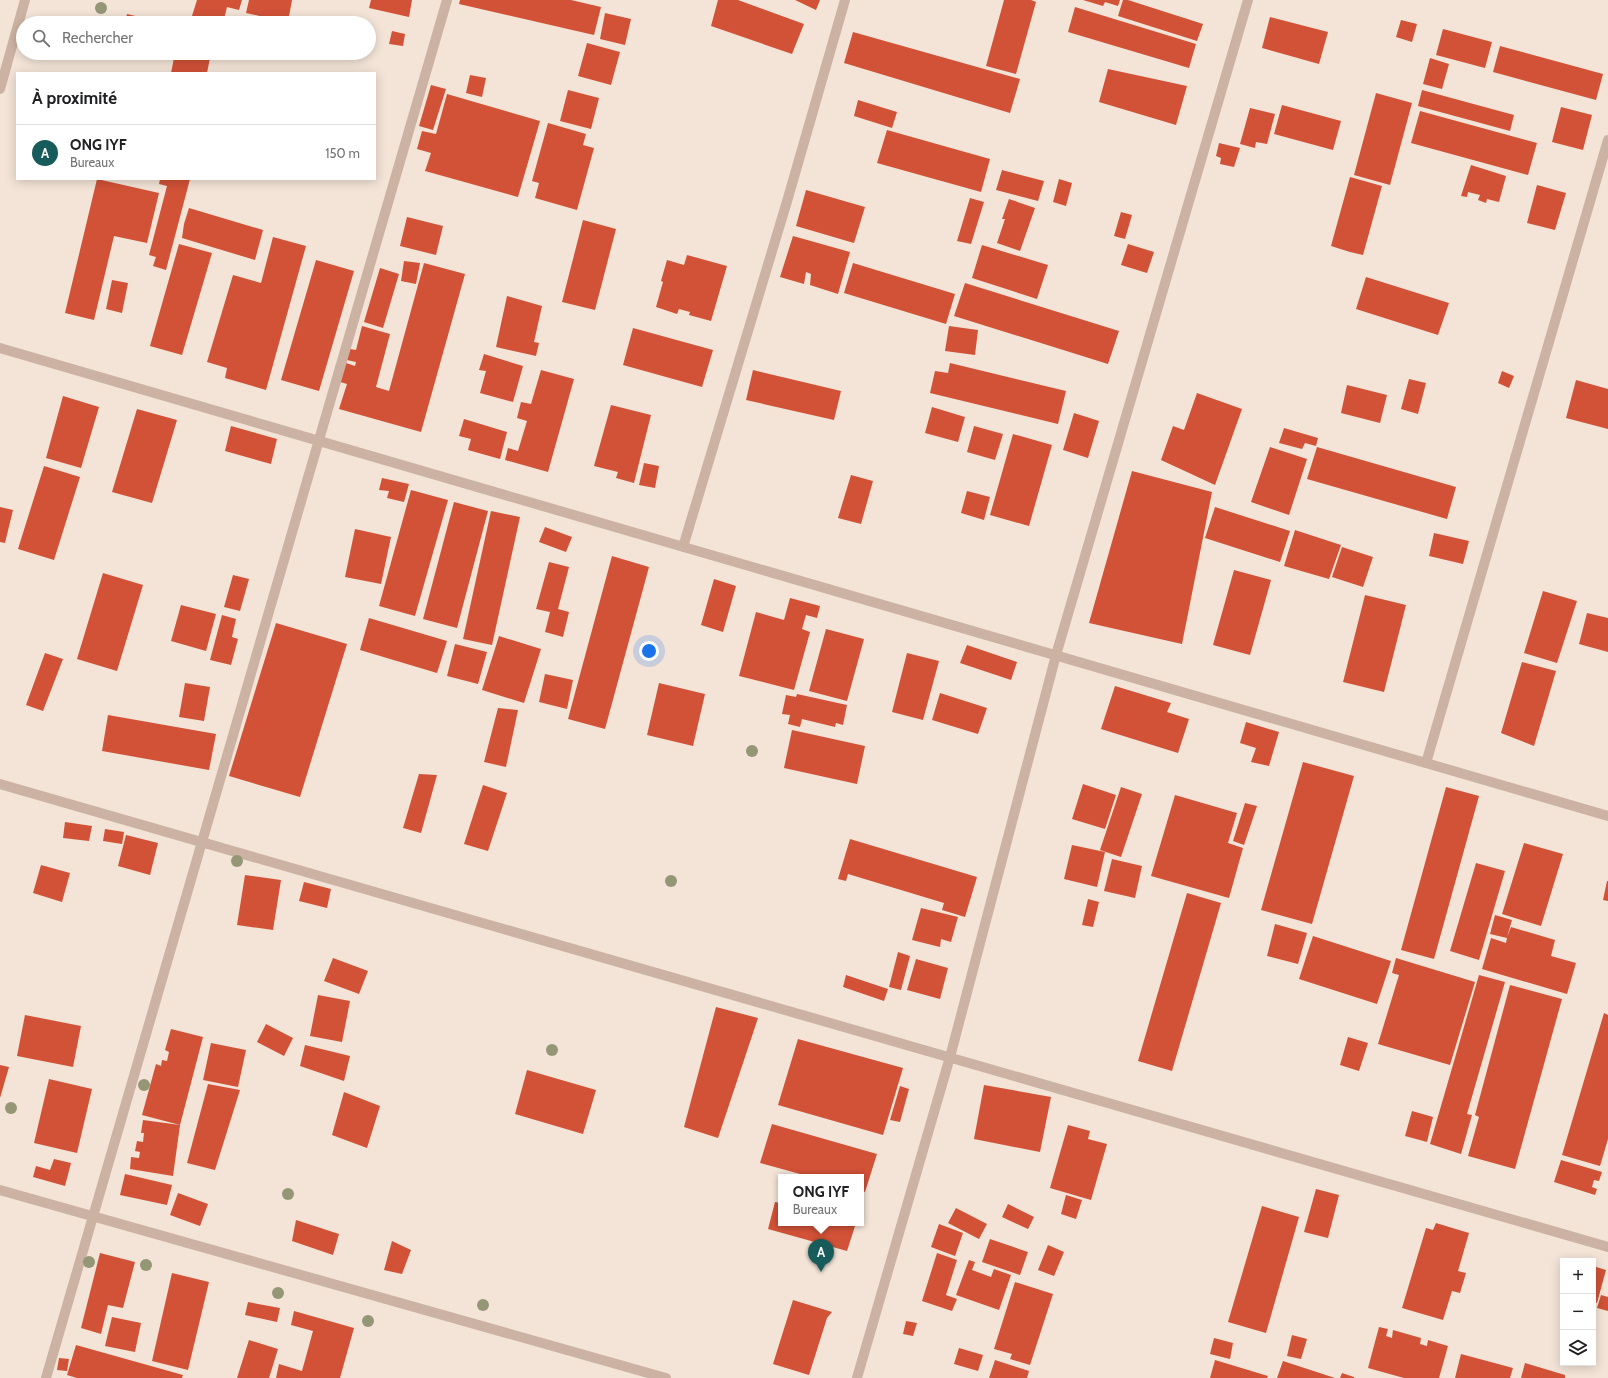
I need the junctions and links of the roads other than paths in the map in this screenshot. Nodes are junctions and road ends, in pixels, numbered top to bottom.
1 (24, 0) edge
2 (447, 0) edge
3 (845, 0) edge
4 (1248, 0) edge
5 (20, 16) edge
6 (16, 30) edge
7 (0, 89) edge
8 (1608, 140) edge
9 (0, 348) edge
10 (318, 441) junction
11 (683, 547) junction
12 (1056, 655) junction
13 (1426, 764) junction
14 (0, 784) edge
15 (1608, 816) edge
16 (202, 842) junction
17 (950, 1057) junction
18 (0, 1190) edge
19 (93, 1216) junction
20 (1608, 1247) edge
21 (46, 1378) edge
22 (666, 1378) edge
23 (857, 1378) edge

1 - 5 street
2 - 10 street
3 - 11 street
4 - 12 street
6 - 7 street
8 - 13 street
9 - 10 street
10 - 11 street
10 - 16 street
11 - 12 street
12 - 13 street
12 - 17 street
13 - 15 street
14 - 16 street
16 - 17 street
16 - 19 street
17 - 20 street
17 - 23 street
18 - 19 street
19 - 21 street
19 - 22 street

